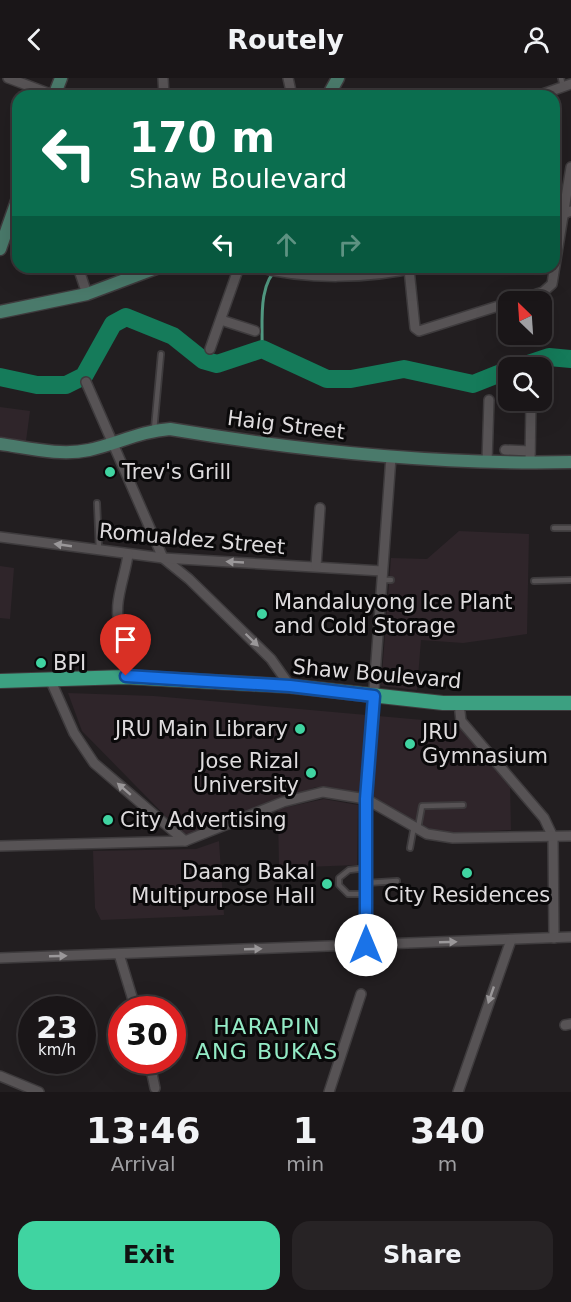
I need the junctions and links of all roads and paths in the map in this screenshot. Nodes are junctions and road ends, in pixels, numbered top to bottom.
1 (8, 78) edge
2 (565, 83) edge
3 (39, 90) edge
4 (550, 90) edge
5 (571, 167) edge
6 (560, 206) edge
7 (12, 212) edge
8 (2, 235) edge
9 (0, 249) edge
10 (80, 273) edge
11 (143, 273) edge
12 (237, 273) edge
13 (280, 273) edge
14 (339, 273) edge
15 (414, 273) edge
16 (553, 273) edge
17 (544, 291) edge
18 (87, 294) junction
19 (498, 306) edge
20 (0, 312) edge
21 (221, 320) junction
22 (255, 331) dead end
23 (210, 349) dead end
24 (161, 354) dead end
25 (86, 382) dead end
26 (489, 400) dead end
27 (531, 411) edge
28 (154, 430) junction
29 (115, 442) junction
30 (0, 444) edge
31 (505, 450) dead end
32 (391, 457) junction
33 (530, 457) junction
34 (487, 462) junction
35 (571, 462) edge
36 (97, 503) dead end
37 (320, 508) dead end
38 (554, 528) dead end
39 (571, 528) edge
40 (0, 537) edge
41 (99, 550) junction
42 (128, 554) junction
43 (163, 558) junction
44 (316, 566) junction
45 (387, 576) junction
46 (534, 580) dead end
47 (571, 580) edge
48 (123, 631) dead end
49 (51, 679) junction
50 (0, 681) edge
51 (290, 686) junction
52 (374, 696) junction
53 (459, 703) junction
54 (571, 703) edge
55 (366, 799) junction
56 (463, 805) dead end
57 (416, 827) junction
58 (571, 836) edge
59 (552, 837) junction
60 (184, 841) junction
61 (0, 846) edge
62 (410, 848) dead end
63 (366, 868) junction
64 (397, 881) dead end
65 (366, 883) junction
66 (366, 894) junction
67 (571, 937) edge
68 (554, 938) junction
69 (511, 940) junction
70 (366, 945) junction
71 (119, 954) junction
72 (0, 958) edge
73 (361, 993) dead end
74 (132, 996) edge
75 (152, 1074) edge
76 (0, 1076) edge
77 (155, 1088) dead end
78 (39, 1092) edge
79 (329, 1092) edge
80 (458, 1092) edge

1 - 3 street
2 - 4 street
5 - 6 street
7 - 8 main road
8 - 9 main road
10 - 18 street
11 - 18 main road
12 - 21 street
13 - 14 street
15 - 19 street
16 - 17 street
18 - 20 main road
21 - 22 street
21 - 23 street
24 - 28 lane
25 - 29 street
26 - 34 street
27 - 33 street
28 - 29 main road, Haig Street
28 - 32 main road, Haig Street
29 - 30 main road, Haig Street
29 - 43 street
31 - 33 street
32 - 34 main road, Haig Street
32 - 45 street
33 - 34 main road, Haig Street
33 - 35 main road, Haig Street
36 - 41 lane
37 - 44 street
38 - 39 lane
41 -> 40 street, Romualdez Street
41 - 42 street, Romualdez Street
42 - 43 street, Romualdez Street
42 - 48 street
44 -> 43 street, Romualdez Street
43 -> 51 street
44 - 45 street, Romualdez Street
45 - 52 street
46 - 47 lane
49 - 50 main road, Shaw Boulevard
49 - 51 main road, Shaw Boulevard
60 -> 49 street
51 - 52 main road, Shaw Boulevard
52 - 53 main road, Shaw Boulevard
52 - 55 street
53 - 54 main road, Shaw Boulevard
53 - 59 street
55 - 57 street
55 - 60 street
55 - 63 street
56 - 57 lane
57 - 59 street
57 - 62 lane
58 - 59 street
59 - 68 street
60 - 61 street
63 - 65 street
63 - 66 lane
64 - 65 lane
65 - 66 street
66 - 70 street
67 - 68 street
68 - 69 street
70 -> 69 street
69 -> 80 street
71 -> 70 street
72 -> 71 street
71 - 74 street
73 - 79 street
75 - 77 street
76 - 78 street

